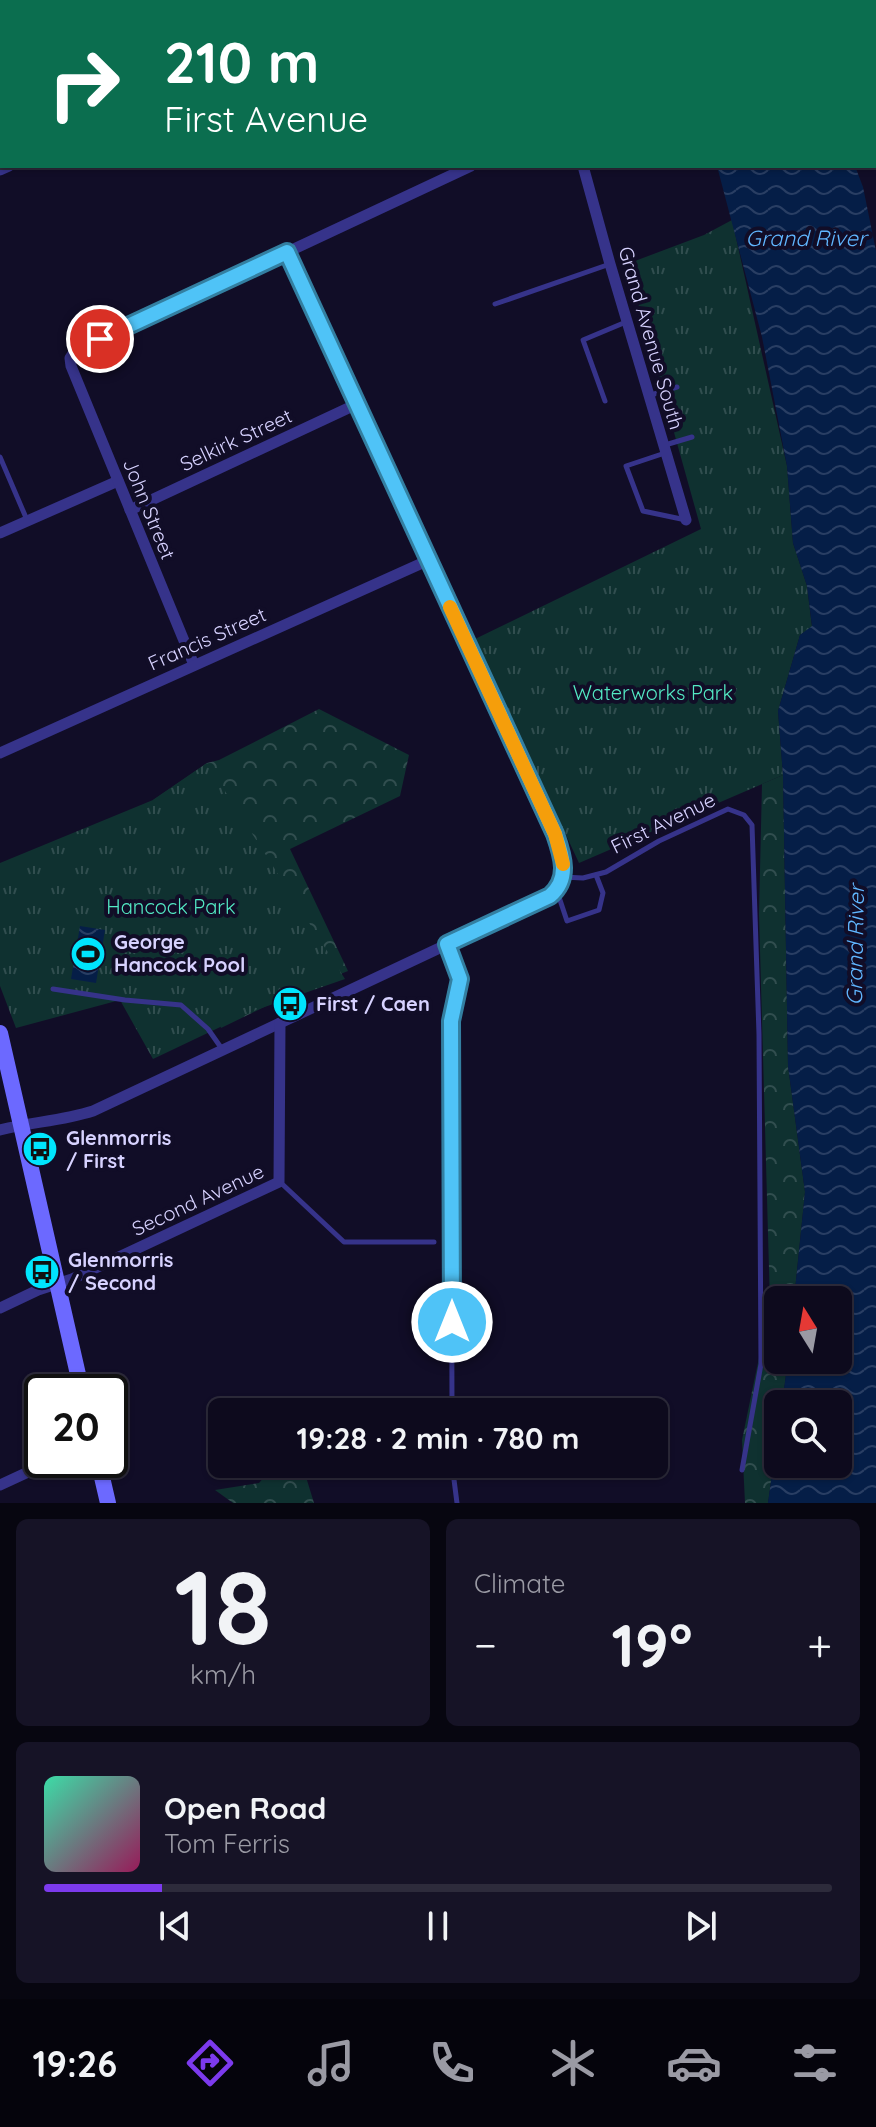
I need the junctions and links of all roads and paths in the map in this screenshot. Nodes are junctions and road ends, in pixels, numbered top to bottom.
1 (467, 168) edge
2 (584, 168) edge
3 (287, 252) junction
4 (610, 264) junction
5 (495, 304) dead end
6 (627, 321) junction
7 (677, 387) dead end
8 (649, 395) junction
9 (605, 401) dead end
10 (357, 404) junction
11 (692, 437) dead end
12 (665, 449) junction
13 (0, 457) edge
14 (118, 481) junction
15 (130, 510) junction
16 (686, 520) joint
17 (27, 521) junction
18 (0, 533) edge
19 (429, 560) junction
20 (194, 665) junction
21 (0, 753) edge
22 (596, 875) junction
23 (563, 877) junction
24 (557, 890) junction
25 (447, 944) junction
26 (53, 989) dead end
27 (280, 1023) junction
28 (0, 1033) edge
29 (222, 1050) junction
30 (21, 1125) junction
31 (0, 1130) edge
32 (279, 1182) junction
33 (434, 1242) dead end
34 (57, 1284) junction
35 (0, 1308) edge
36 (78, 1374) edge
37 (452, 1398) edge
38 (742, 1470) dead end
39 (24, 1474) edge
40 (102, 1478) edge
41 (454, 1478) edge
42 (0, 1485) edge
43 (108, 1503) edge
44 (457, 1503) edge

1 - 3 street
2 - 4 street, Grand Avenue South
3 - 10 street
3 - 14 street, John Street
4 - 5 lane
4 - 6 street, Grand Avenue South
6 - 8 street, Grand Avenue South
6 - 9 lane
7 - 8 lane
8 - 12 street, Grand Avenue South
10 - 15 street, Selkirk Street
10 - 19 street
11 - 12 lane
12 - 16 street, Grand Avenue South
12 - 16 lane
13 - 17 lane
14 - 15 street, John Street
14 - 17 street
15 - 20 street, John Street
17 - 18 street
19 - 20 street, Francis Street
19 - 23 street
20 - 21 street, Francis Street
22 - 23 lane, First Avenue
22 - 24 lane
22 - 38 lane, First Avenue
23 - 24 street
24 - 25 street
25 - 27 street
25 - 37 lane
26 - 29 lane
27 - 29 street
27 - 32 street
28 - 30 street
29 - 30 street
30 - 31 street
30 - 34 street
32 - 33 lane
32 - 34 street, Second Avenue
34 - 35 street, Second Avenue
34 - 36 street
39 - 42 street
40 - 43 street
41 - 44 lane

